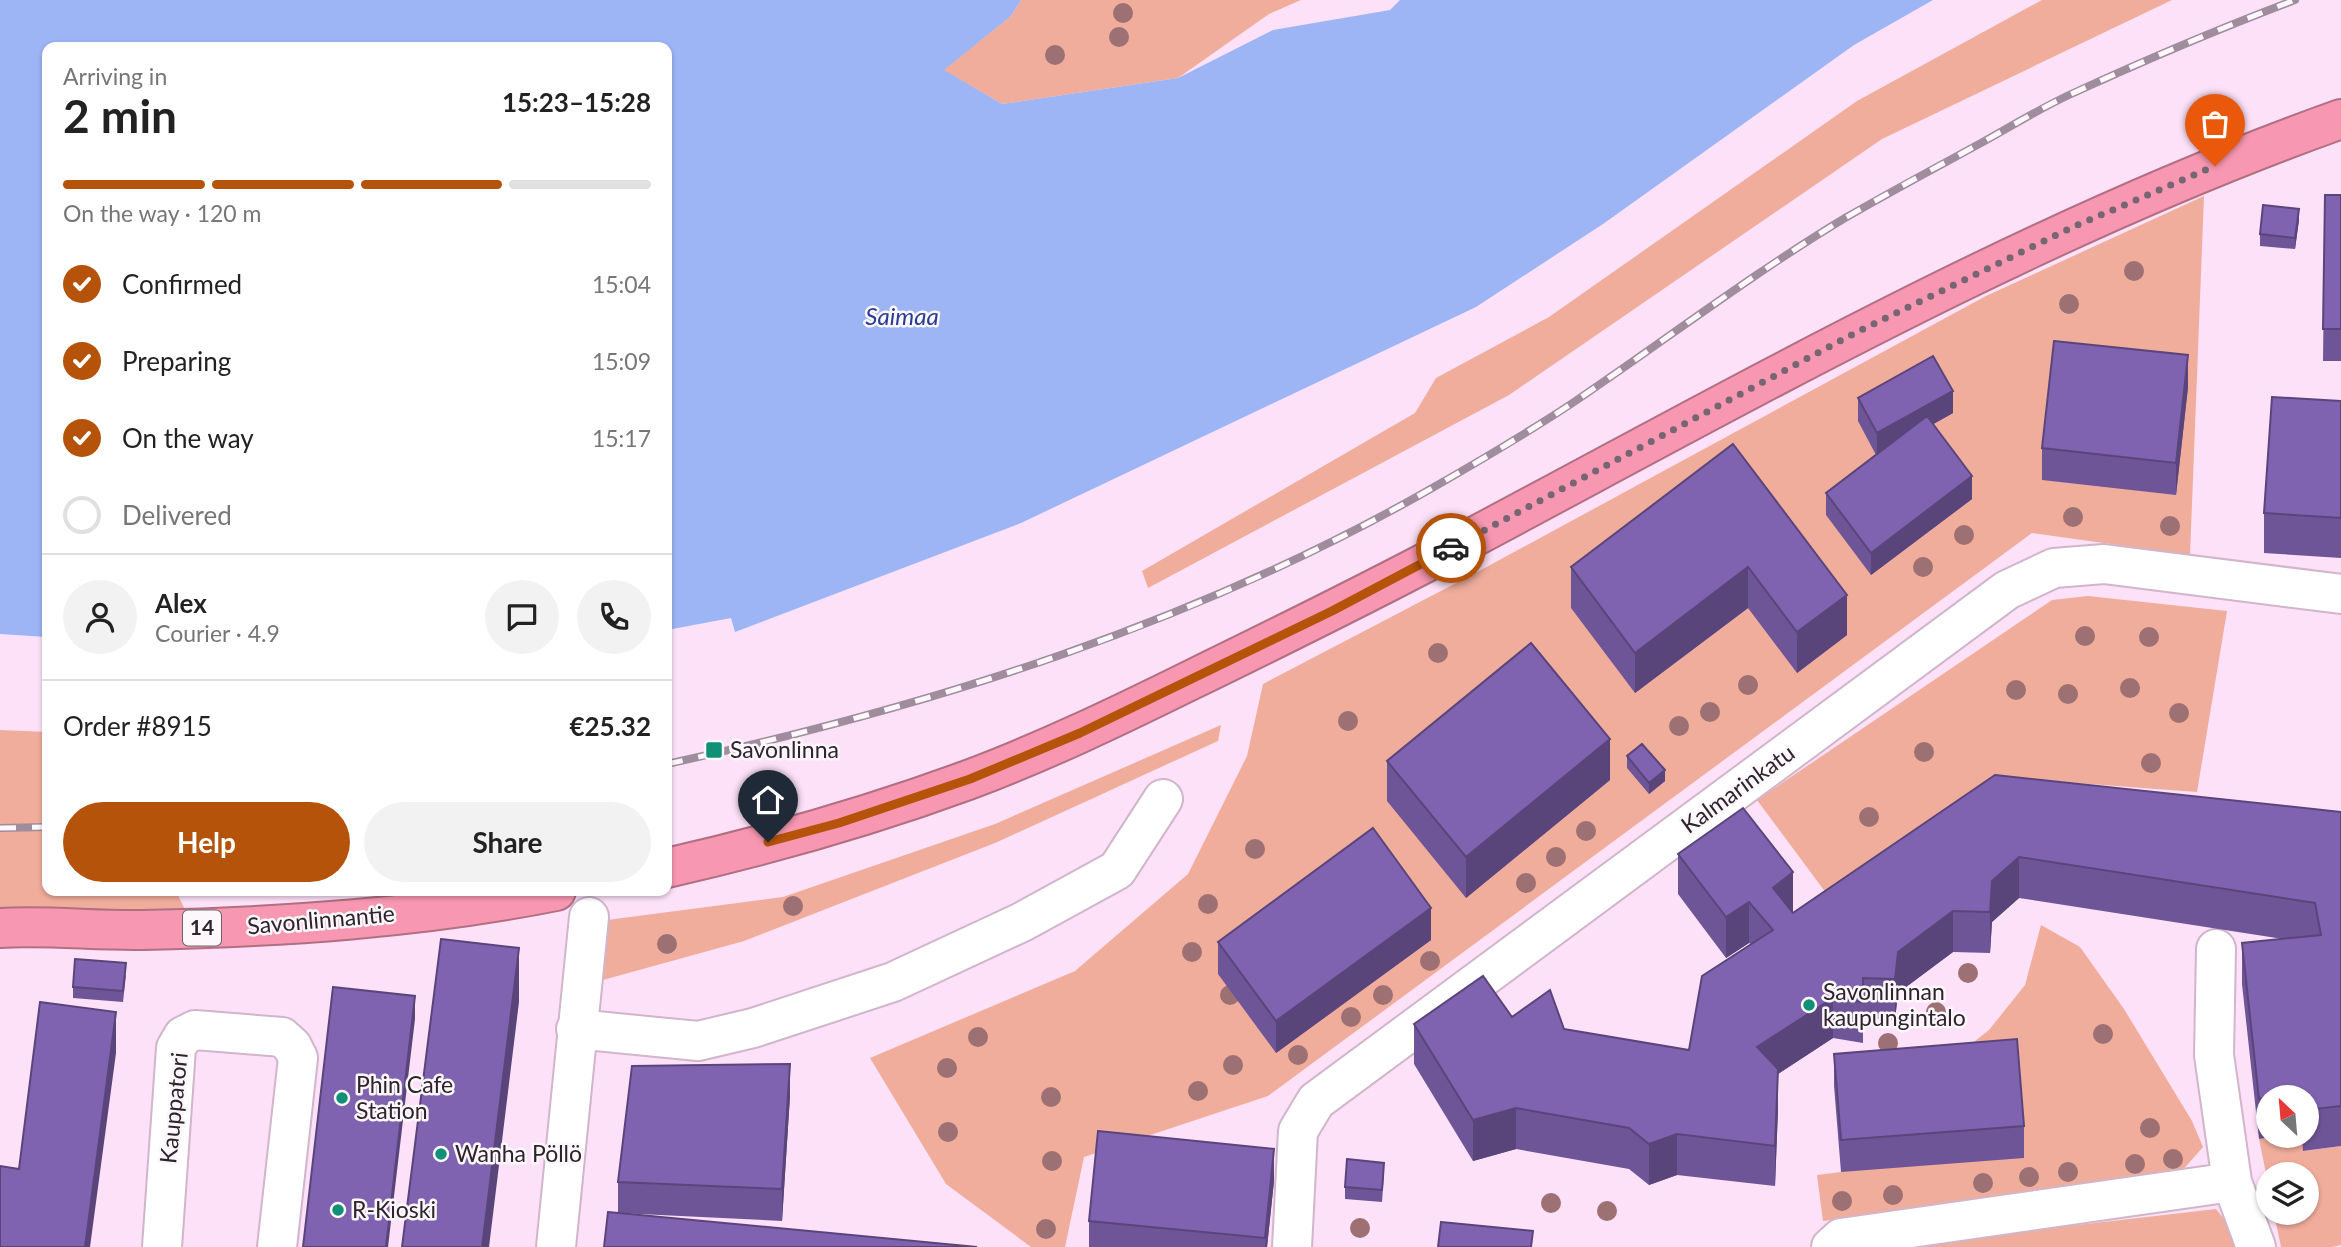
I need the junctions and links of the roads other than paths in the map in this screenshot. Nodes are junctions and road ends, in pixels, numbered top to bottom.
1 (2341, 119) edge
2 (2341, 594) edge
3 (1163, 799) dead end
4 (672, 867) edge
5 (523, 896) edge
6 (589, 917) dead end
7 (8, 926) edge
8 (2216, 949) dead end
9 (576, 1029) junction
10 (2232, 1182) junction
11 (162, 1247) edge
12 (276, 1247) edge
13 (556, 1247) edge
14 (1292, 1247) edge
15 (1831, 1247) edge
16 (2256, 1247) edge

1 - 4 highway
2 - 14 street, Kalmarinkatu
3 - 9 street
5 - 7 highway, Savonlinnantie / 14
6 - 9 street
8 - 10 street
9 - 13 street
10 - 15 street
10 - 16 street
11 - 12 street, Kauppatori

